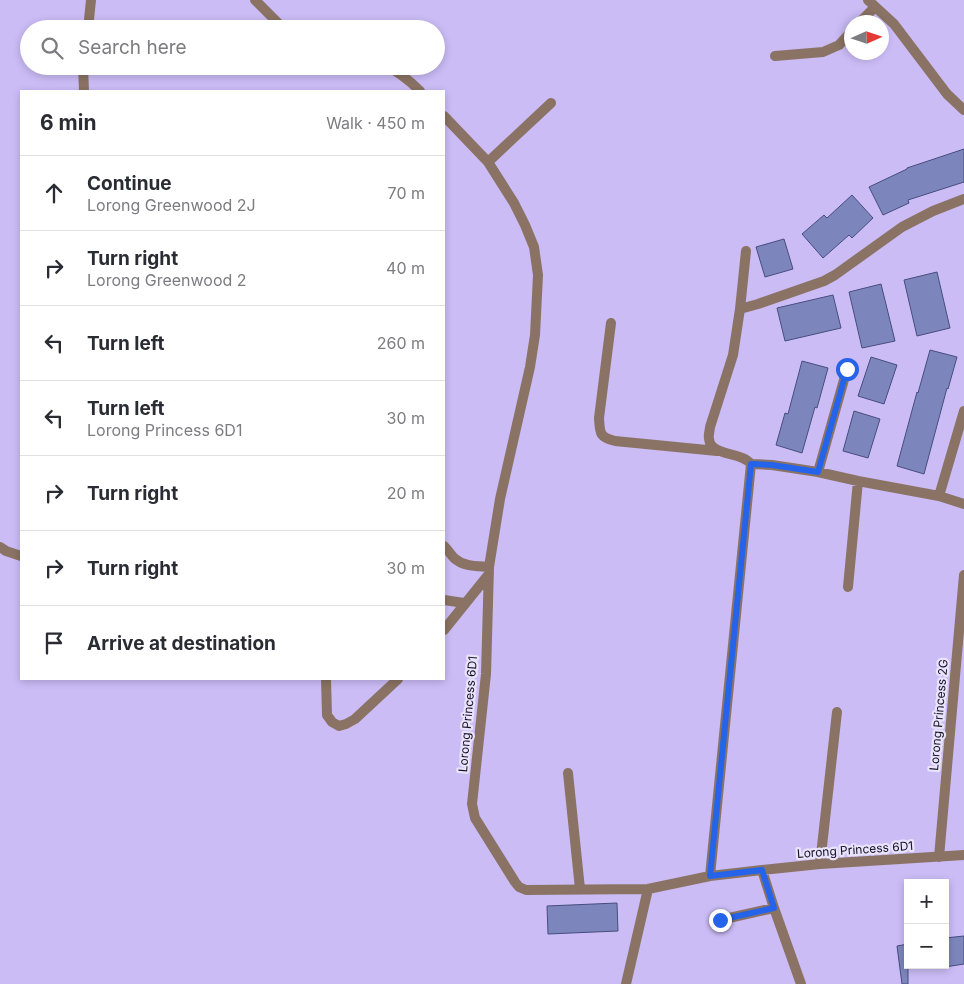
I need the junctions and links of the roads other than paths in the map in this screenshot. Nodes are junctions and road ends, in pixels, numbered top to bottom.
1 (91, 0) edge
2 (255, 0) edge
3 (871, 4) edge
4 (864, 15) edge
5 (89, 20) edge
6 (275, 20) edge
7 (844, 40) edge
8 (775, 56) dead end
9 (83, 75) edge
10 (401, 75) edge
11 (84, 90) edge
12 (419, 90) edge
13 (551, 104) dead end
14 (964, 110) edge
15 (445, 117) edge
16 (488, 162) junction
17 (964, 199) edge
18 (746, 251) dead end
19 (740, 309) junction
20 (611, 323) dead end
21 (847, 369) dead end
22 (964, 411) edge
23 (717, 451) junction
24 (751, 464) junction
25 (818, 472) junction
26 (858, 481) junction
27 (940, 496) junction
28 (964, 504) edge
29 (0, 546) edge
30 (445, 547) edge
31 (20, 555) edge
32 (489, 570) junction
33 (964, 576) edge
34 (848, 587) dead end
35 (445, 600) edge
36 (464, 603) junction
37 (445, 629) edge
38 (326, 680) edge
39 (397, 680) edge
40 (837, 712) dead end
41 (568, 773) dead end
42 (964, 855) edge
43 (939, 857) junction
44 (820, 864) junction
45 (762, 870) junction
46 (710, 876) junction
47 (580, 889) junction
48 (648, 889) junction
49 (774, 908) junction
50 (720, 920) dead end
51 (626, 984) edge
52 (801, 984) edge

1 - 5 street
2 - 6 street
3 - 4 street
3 - 14 street
7 - 8 street
9 - 11 street
10 - 12 street
13 - 16 street
15 - 16 street, Lorong Princess 6D1
16 - 32 street, Lorong Princess 6D1
17 - 19 street
18 - 19 street
19 - 23 street
20 - 23 street
21 - 25 street
22 - 27 street
23 - 24 street
24 - 25 street
24 - 46 street
25 - 26 street
26 - 27 street
26 - 34 street
27 - 28 street
29 - 31 street
30 - 32 street
32 - 36 street
32 - 47 street, Lorong Princess 6D1
33 - 43 street, Lorong Princess 2G
35 - 36 street
36 - 37 street
38 - 39 street
40 - 44 street
41 - 47 street
42 - 43 street, Lorong Princess 6D1
43 - 44 street, Lorong Princess 6D1
44 - 45 street, Lorong Princess 6D1
45 - 46 street, Lorong Princess 6D1
45 - 49 street
46 - 48 street, Lorong Princess 6D1
47 - 48 street, Lorong Princess 6D1
48 - 51 street
49 - 50 street
49 - 52 street

